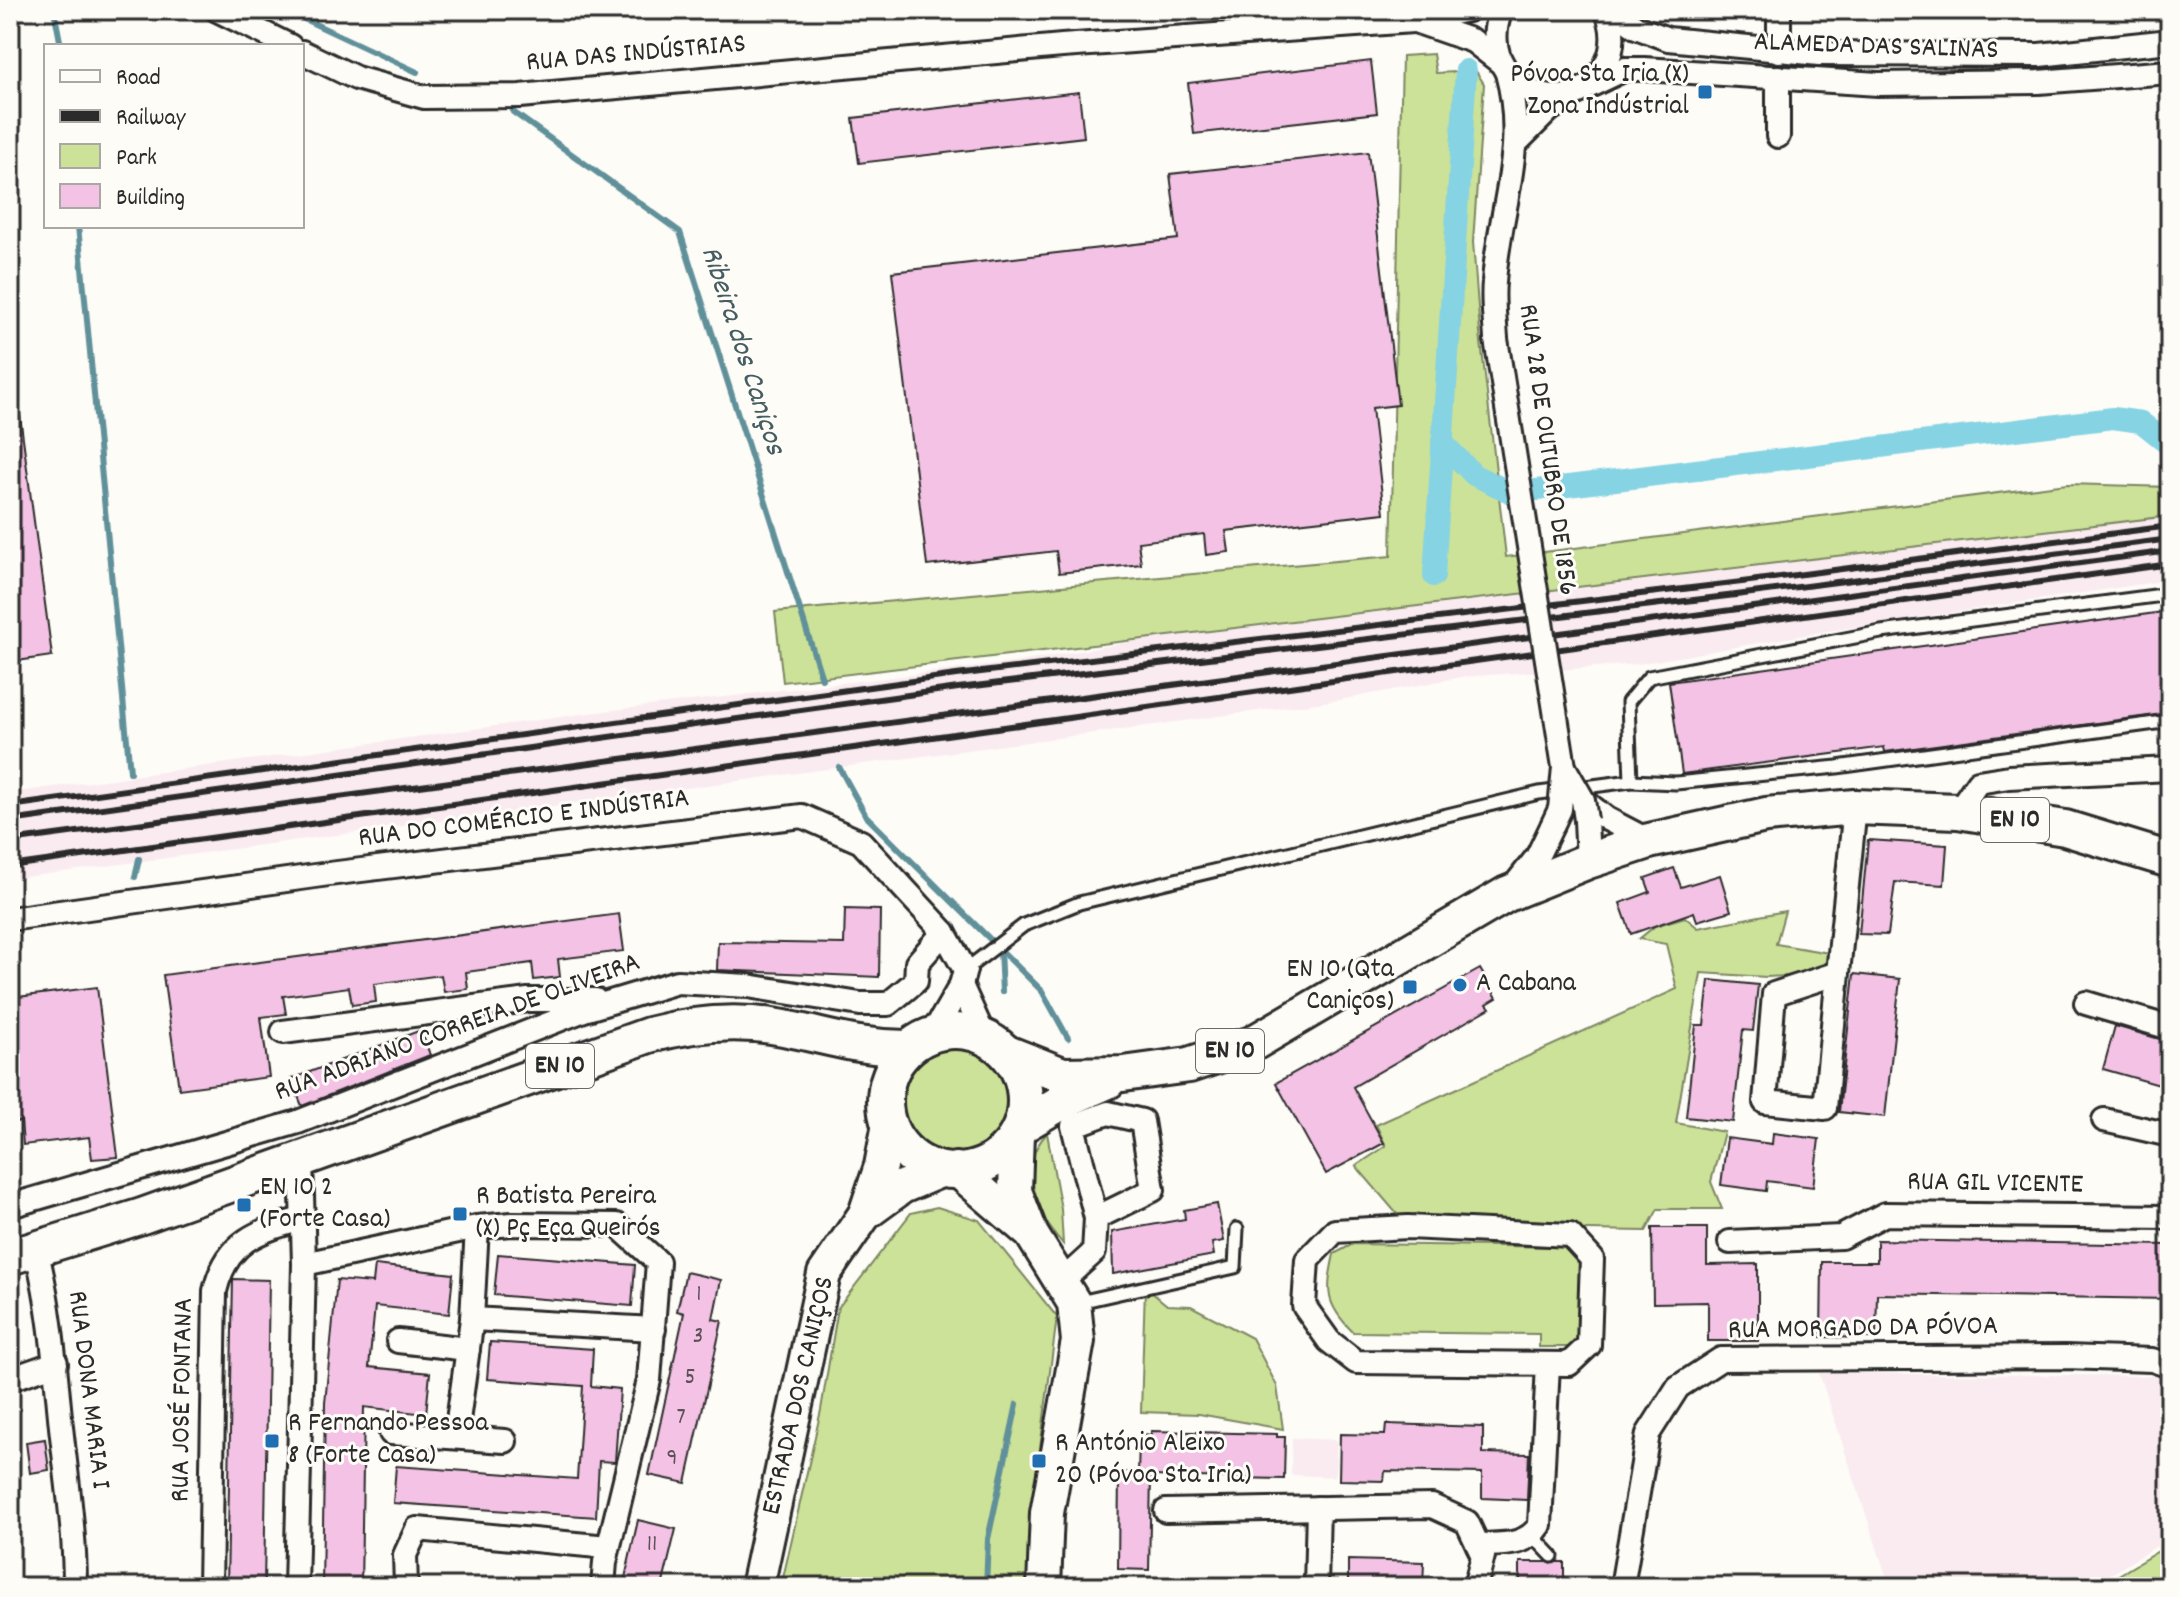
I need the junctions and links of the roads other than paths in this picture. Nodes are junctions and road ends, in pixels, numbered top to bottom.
1 (217, 10) edge
2 (1468, 10) edge
3 (1501, 10) edge
4 (1606, 10) edge
5 (1612, 10) edge
6 (1779, 10) edge
7 (1413, 21) junction
8 (2170, 41) edge
9 (286, 44) edge
10 (1779, 51) junction
11 (304, 53) edge
12 (1504, 68) junction
13 (2170, 72) edge
14 (1778, 77) junction
15 (1579, 90) junction
16 (1778, 136) dead end
17 (1517, 142) junction
18 (2170, 594) edge
19 (2170, 721) edge
20 (1564, 767) junction
21 (2170, 769) edge
22 (1631, 781) junction
23 (1855, 807) junction
24 (1958, 811) junction
25 (1592, 813) junction
26 (1649, 841) junction
27 (2170, 860) edge
28 (1588, 861) junction
29 (1507, 894) junction
30 (10, 919) edge
31 (944, 932) junction
32 (1838, 973) junction
33 (963, 977) junction
34 (616, 1000) junction
35 (2086, 1003) dead end
36 (2170, 1028) edge
37 (283, 1032) dead end
38 (826, 1040) junction
39 (920, 1042) junction
40 (996, 1044) junction
41 (1123, 1074) junction
42 (887, 1111) junction
43 (2104, 1120) dead end
44 (338, 1129) junction
45 (1019, 1129) junction
46 (2170, 1135) edge
47 (301, 1160) junction
48 (948, 1170) junction
49 (10, 1206) edge
50 (865, 1214) junction
51 (2170, 1217) edge
52 (305, 1218) junction
53 (1096, 1218) junction
54 (477, 1227) junction
55 (1237, 1229) dead end
56 (1032, 1235) junction
57 (1730, 1242) dead end
58 (23, 1253) edge
59 (304, 1264) junction
60 (1068, 1292) junction
61 (472, 1319) junction
62 (654, 1329) junction
63 (398, 1341) dead end
64 (468, 1349) junction
65 (56, 1363) junction
66 (1548, 1364) junction
67 (2170, 1366) edge
68 (10, 1379) edge
69 (391, 1433) dead end
70 (456, 1435) junction
71 (505, 1441) dead end
72 (1318, 1508) junction
73 (1166, 1511) dead end
74 (1533, 1536) junction
75 (1478, 1545) junction
76 (608, 1547) junction
77 (1552, 1556) dead end
78 (75, 1587) edge
79 (210, 1587) edge
80 (296, 1587) edge
81 (406, 1587) edge
82 (603, 1587) edge
83 (757, 1587) edge
84 (1044, 1587) edge
85 (1316, 1587) edge
86 (1475, 1587) edge
87 (1622, 1587) edge

1 - 9 street
2 - 7 street, RUA DAS INDÚSTRIAS
3 - 12 street, RUA 28 DE OUTUBRO DE 1856
4 - 15 street
5 - 10 street, ALAMEDA DAS SALINAS
6 - 10 street
7 - 11 street, RUA DAS INDÚSTRIAS
7 - 12 street, RUA DAS INDÚSTRIAS
8 - 10 street, ALAMEDA DAS SALINAS
12 - 15 street, RUA DAS INDÚSTRIAS
12 - 17 street, RUA 28 DE OUTUBRO DE 1856
13 - 14 street, ALAMEDA DAS SALINAS
14 - 15 street, ALAMEDA DAS SALINAS
14 - 16 street
15 - 17 street
17 - 20 street, RUA 28 DE OUTUBRO DE 1856, bridge
18 - 22 lane
19 - 22 lane
20 - 25 street, RUA 28 DE OUTUBRO DE 1856, bridge
20 - 29 street, RUA 28 DE OUTUBRO DE 1856, bridge
21 - 24 street
22 - 33 lane
23 - 24 main road, EN 10
23 - 26 main road, EN 10
23 - 32 street
24 - 27 main road, EN 10
25 - 26 street
25 - 28 street, RUA 28 DE OUTUBRO DE 1856
26 - 28 main road, EN 10
28 - 29 main road, EN 10
29 - 41 main road, EN 10
30 - 31 street, RUA DO COMÉRCIO E INDÚSTRIA
31 - 33 street, RUA DO COMÉRCIO E INDÚSTRIA
31 - 34 street, RUA ADRIANO CORREIA DE OLIVEIRA
32 - 32 street
33 - 39 street
33 - 40 street, RUA DO COMÉRCIO E INDÚSTRIA
34 - 37 street
34 - 44 street, RUA ADRIANO CORREIA DE OLIVEIRA
35 - 36 street
38 - 39 main road
38 - 42 main road
38 - 44 main road, EN 10
39 - 40 main road
39 - 42 main road
40 - 41 main road
40 - 45 main road
41 - 45 main road
42 - 48 main road
42 - 50 street, ESTRADA DOS CANIÇOS
43 - 46 street
44 - 47 main road, EN 10
44 - 49 street, RUA ADRIANO CORREIA DE OLIVEIRA
45 - 48 main road
45 - 56 street
47 - 52 street
47 - 58 main road, EN 10
48 - 50 street, ESTRADA DOS CANIÇOS
48 - 56 street
50 - 83 street, ESTRADA DOS CANIÇOS
51 - 57 street, RUA GIL VICENTE
52 - 59 street
52 - 79 street, RUA JOSÉ FONTANA
53 - 53 street
53 - 60 street
54 - 59 street
54 - 61 street
54 - 62 street
55 - 60 lane
56 - 60 street
58 - 65 street, RUA DONA MARIA I
59 - 80 street
60 - 84 street
61 - 62 street
61 - 64 street
62 - 76 street
63 - 64 street
64 - 70 street
65 - 68 street
65 - 78 street, RUA DONA MARIA I
66 - 66 street
66 - 74 street
67 - 87 street, RUA MORGADO DA PÓVOA
69 - 70 street
70 - 71 street
72 - 73 street
72 - 75 street
72 - 85 street
74 - 75 street
74 - 77 lane
75 - 86 street
76 - 81 street
76 - 82 street

